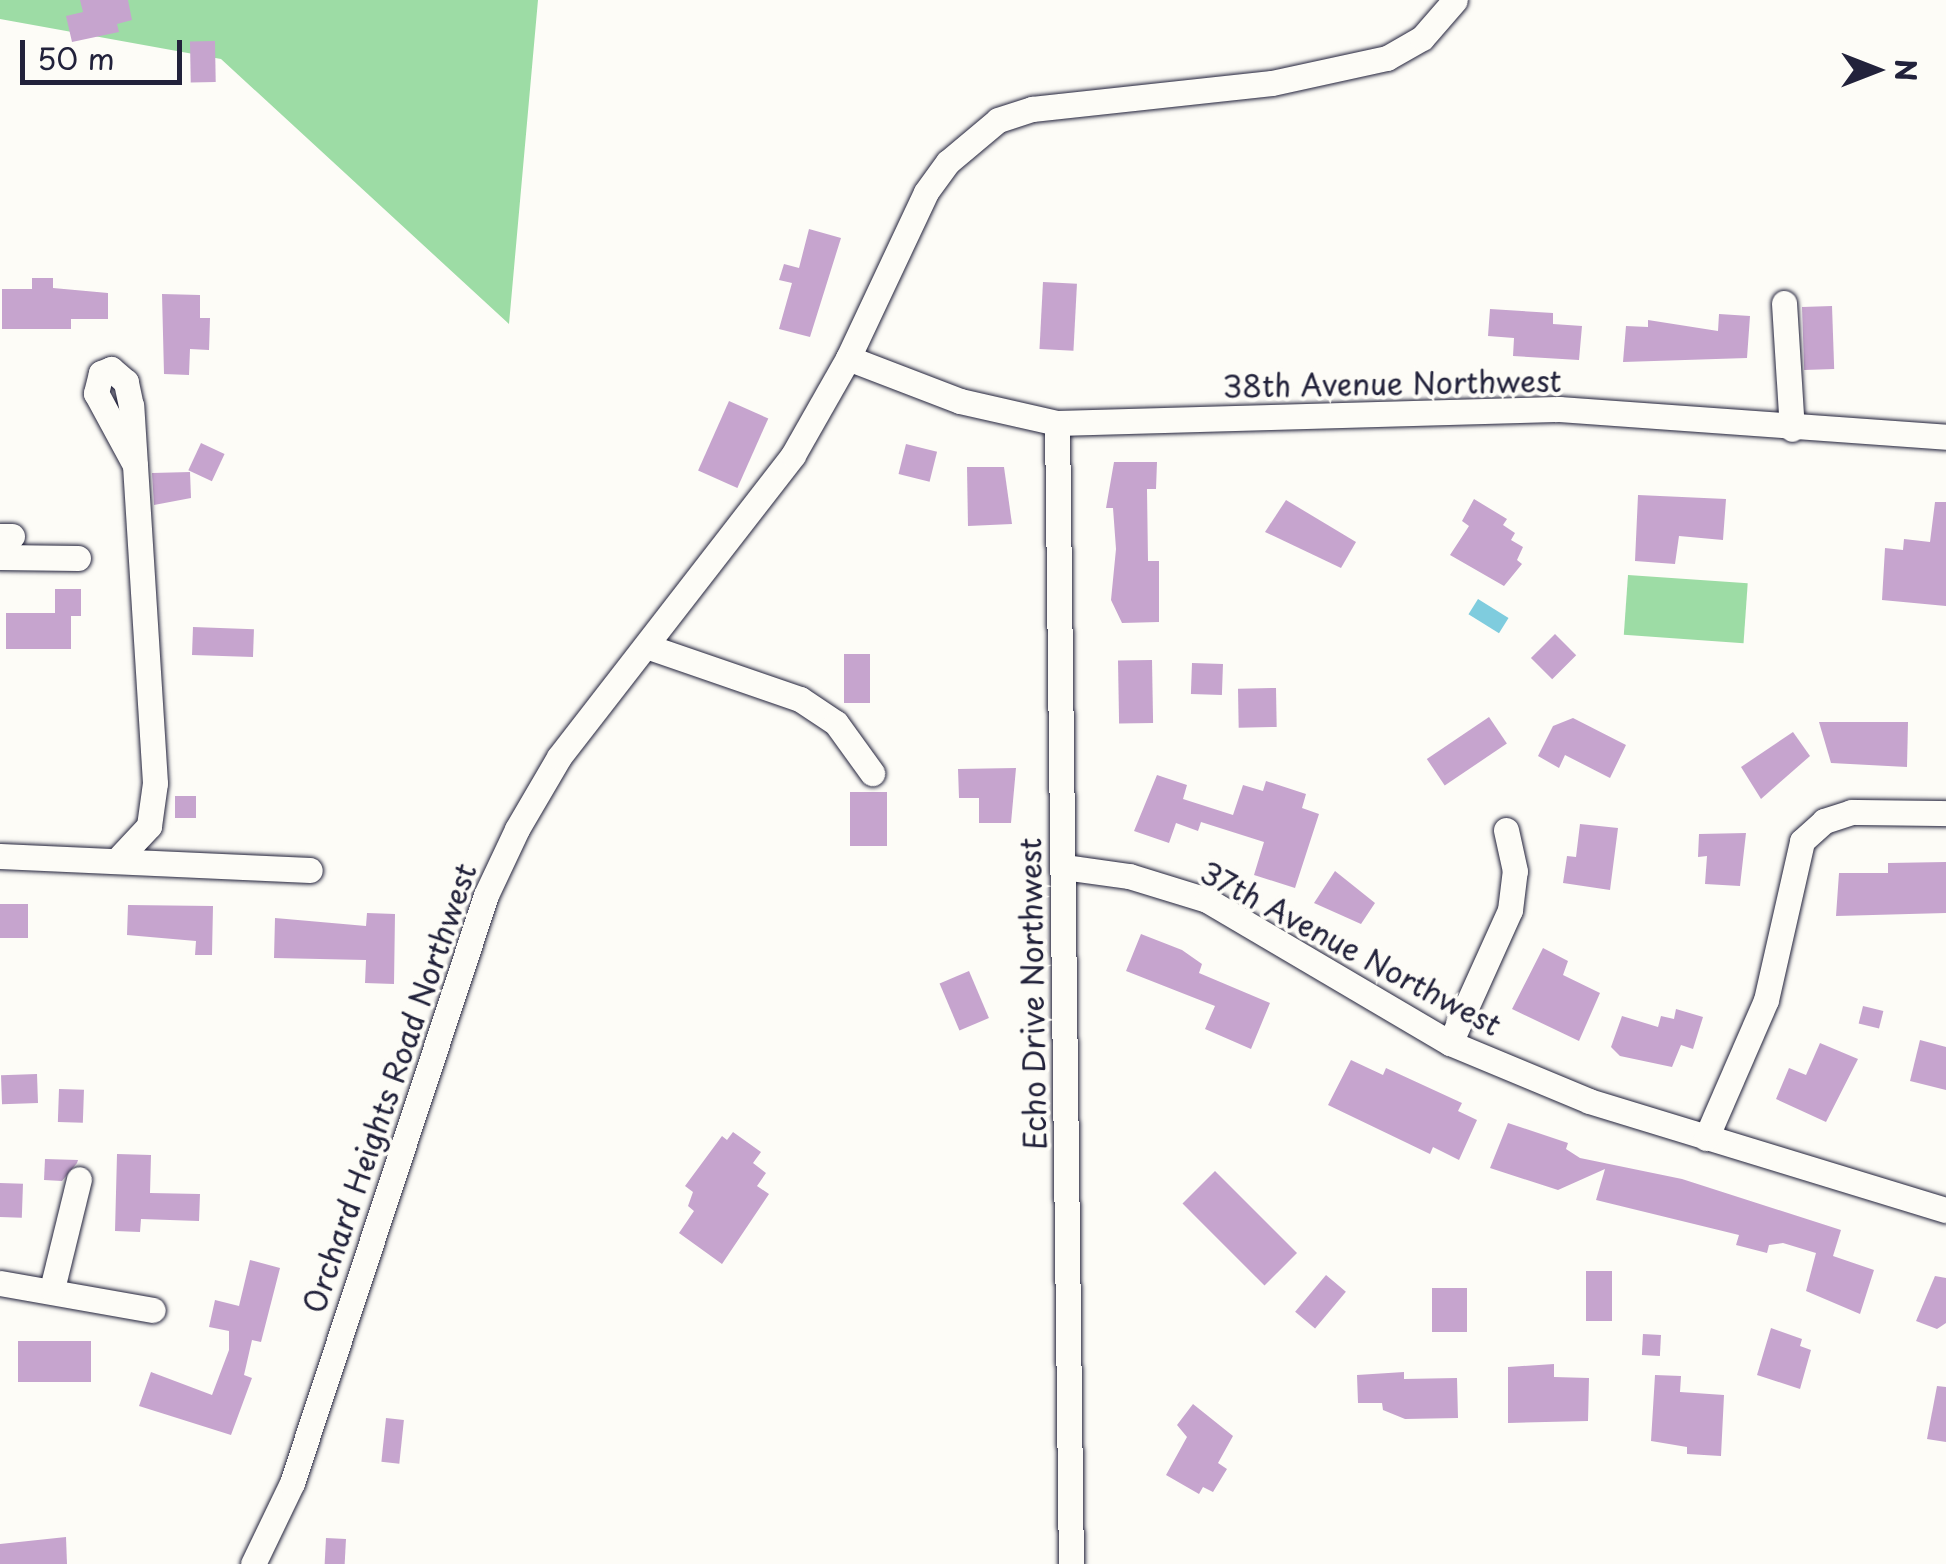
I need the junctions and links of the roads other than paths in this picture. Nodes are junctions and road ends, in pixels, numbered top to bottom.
1 (1455, 0) edge
2 (1784, 304) dead end
3 (848, 358) junction
4 (1057, 423) junction
5 (1792, 429) junction
6 (1946, 437) edge
7 (135, 464) dead end
8 (4, 543) edge
9 (78, 558) dead end
10 (646, 646) junction
11 (872, 773) dead end
12 (1946, 814) edge
13 (1506, 830) dead end
14 (0, 856) edge
15 (119, 858) junction
16 (1064, 867) junction
17 (310, 870) dead end
18 (1450, 1043) junction
19 (1706, 1138) junction
20 (78, 1179) dead end
21 (1946, 1210) edge
22 (0, 1282) edge
23 (52, 1289) junction
24 (153, 1310) dead end
25 (253, 1564) edge
26 (1072, 1564) edge

1 - 3 street, Orchard Heights Road Northwest
2 - 5 street
3 - 4 street, 38th Avenue Northwest
3 - 10 street, Orchard Heights Road Northwest
4 - 5 street, 38th Avenue Northwest
4 - 16 street, Echo Drive Northwest
5 - 6 street, 38th Avenue Northwest
7 - 15 street
8 - 9 street
10 - 11 street
10 - 25 street, Orchard Heights Road Northwest
12 - 19 street
13 - 18 street
14 - 15 street
15 - 17 street
16 - 18 street, 37th Avenue Northwest
16 - 26 street, Echo Drive Northwest
18 - 19 street, 37th Avenue Northwest
19 - 21 street, 37th Avenue Northwest
20 - 23 street
22 - 23 street
23 - 24 street

